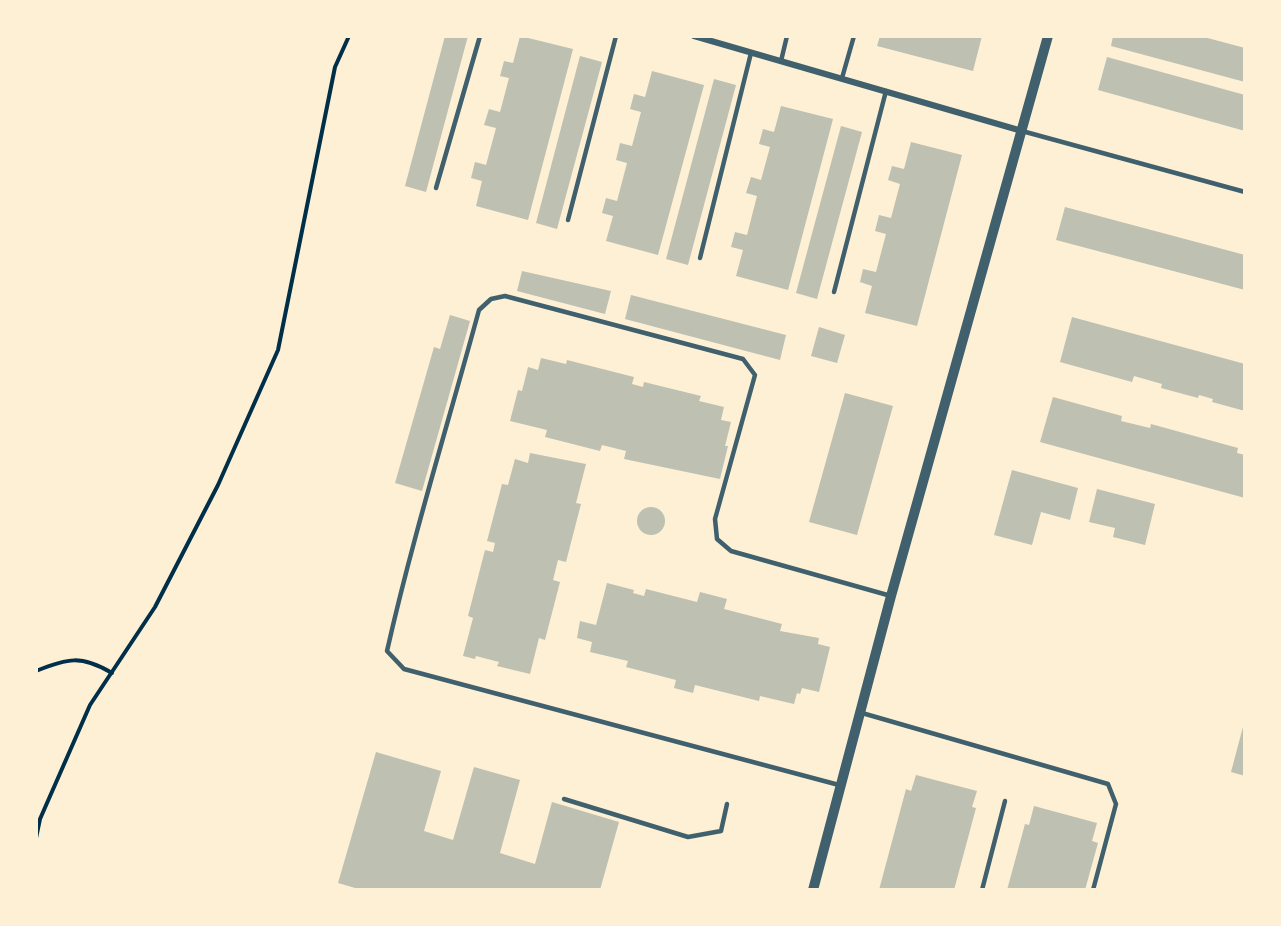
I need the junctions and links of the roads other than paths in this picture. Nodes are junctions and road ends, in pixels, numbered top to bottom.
1 (480, 36) edge
2 (616, 36) edge
3 (694, 36) edge
4 (787, 36) edge
5 (854, 36) edge
6 (1048, 36) edge
7 (711, 38) edge
8 (751, 53) junction
9 (781, 61) junction
10 (842, 78) junction
11 (886, 91) junction
12 (1022, 130) junction
13 (436, 188) dead end
14 (1245, 192) edge
15 (568, 220) dead end
16 (700, 258) dead end
17 (834, 292) dead end
18 (891, 596) junction
19 (859, 713) junction
20 (840, 785) junction
21 (564, 799) dead end
22 (1005, 801) dead end
23 (727, 804) dead end
24 (813, 890) edge
25 (982, 890) edge
26 (1093, 890) edge

1 - 13 lane
2 - 15 lane
3 - 7 street
4 - 9 lane
5 - 10 lane
6 - 12 street
7 - 8 street
8 - 9 street
8 - 16 lane
9 - 10 street
10 - 11 street
11 - 12 street
11 - 17 lane
12 - 14 lane
12 - 18 street
18 - 19 street
18 - 20 lane
19 - 20 street
19 - 26 lane
20 - 24 street
21 - 23 lane
22 - 25 lane

